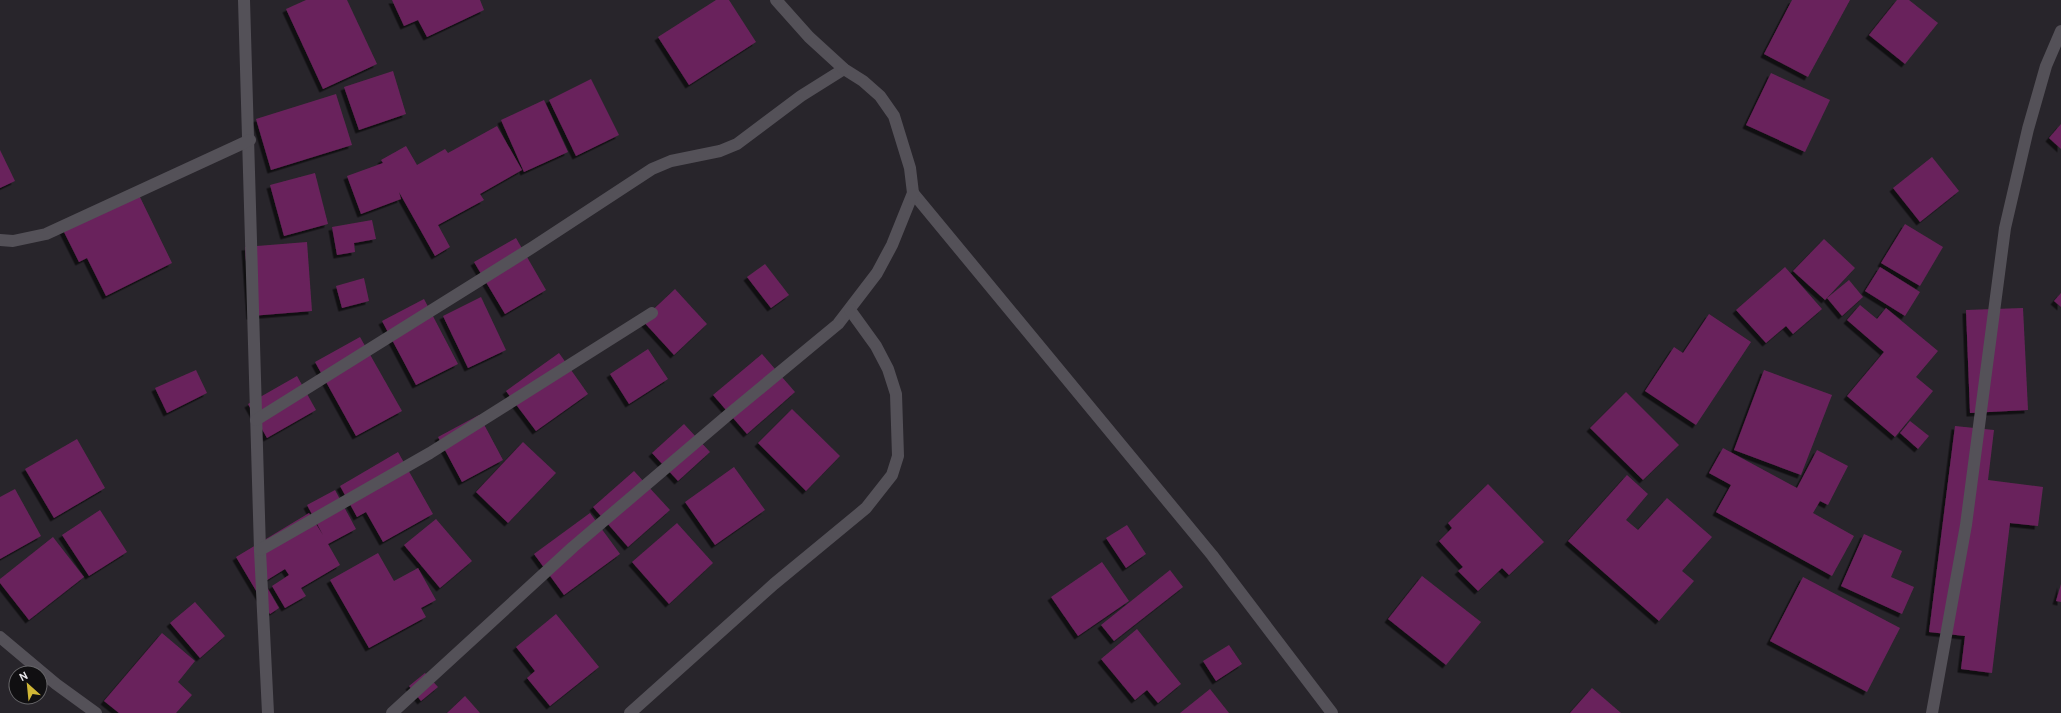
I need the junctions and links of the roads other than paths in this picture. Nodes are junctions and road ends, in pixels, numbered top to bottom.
1 (244, 0) edge
2 (776, 0) edge
3 (2061, 31) edge
4 (844, 68) junction
5 (250, 140) junction
6 (914, 193) junction
7 (0, 240) edge
8 (850, 310) junction
9 (652, 313) dead end
10 (256, 420) junction
11 (260, 550) junction
12 (0, 637) edge
13 (96, 713) edge
14 (268, 713) edge
15 (392, 713) edge
16 (630, 713) edge
17 (1332, 713) edge
18 (1932, 713) edge

1 - 5 street
2 - 4 street
3 - 18 street
4 - 6 street
4 - 10 street
5 - 7 street
5 - 10 street
6 - 8 street
6 - 17 street
8 - 15 street
8 - 16 street
9 - 11 street
10 - 11 street
11 - 14 street
12 - 13 street

